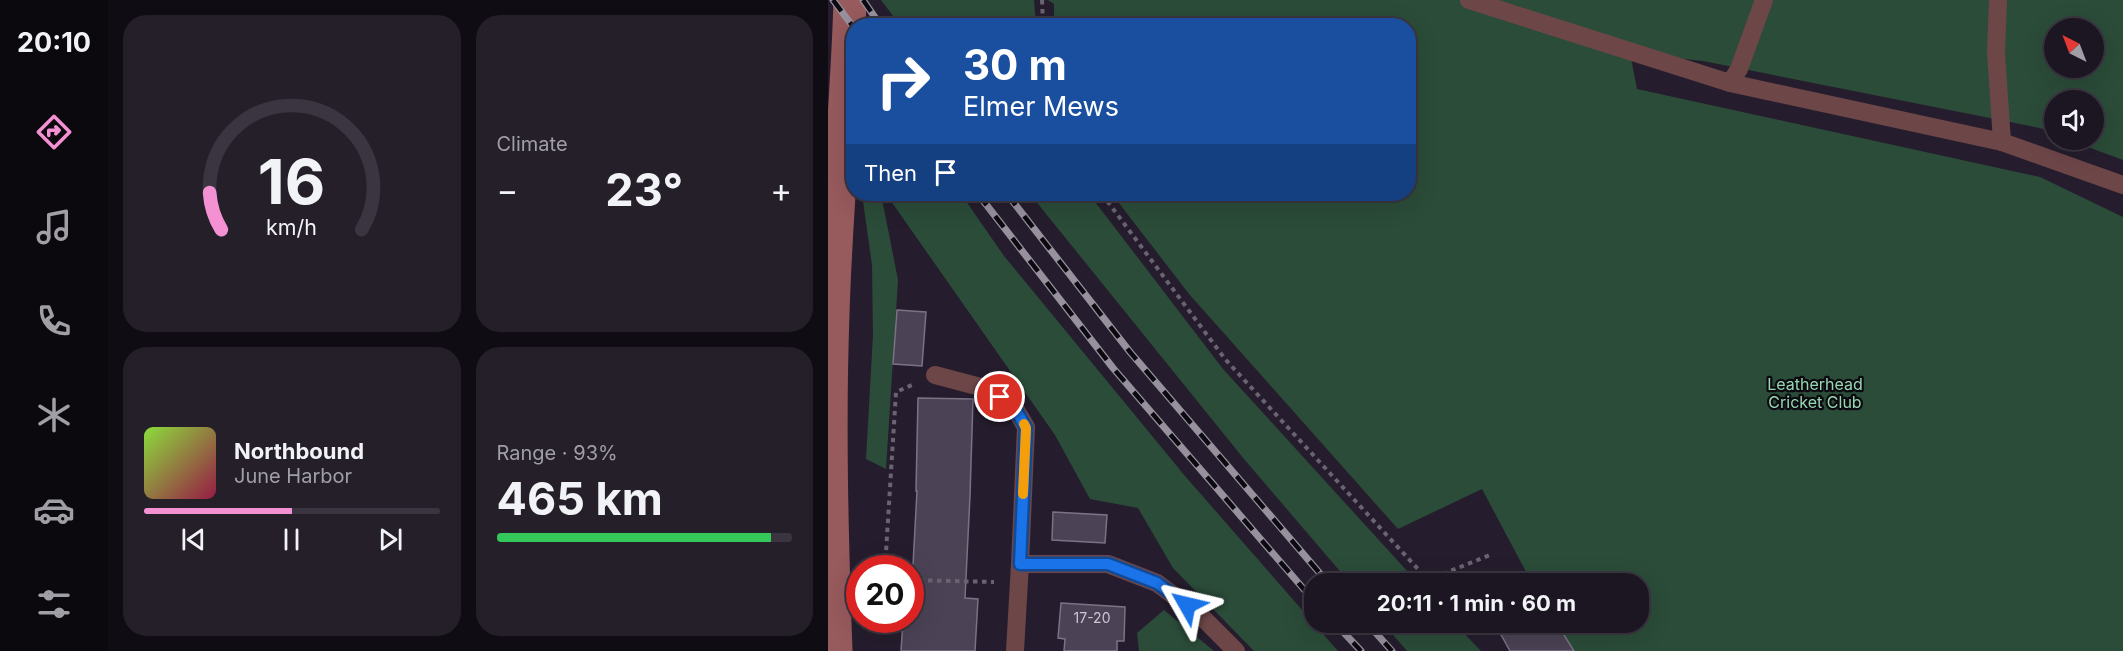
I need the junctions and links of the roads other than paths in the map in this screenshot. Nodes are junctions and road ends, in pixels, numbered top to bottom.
1 (850, 0) edge
2 (1469, 0) edge
3 (1764, 0) edge
4 (1998, 0) edge
5 (850, 18) edge
6 (1730, 83) junction
7 (846, 99) edge
8 (2002, 142) junction
9 (2123, 185) edge
10 (935, 375) road end
11 (1020, 573) junction
12 (836, 651) edge
13 (1015, 651) edge
14 (1236, 651) edge

1 - 5 main road
2 - 6 lane
3 - 6 lane
4 - 8 lane
6 - 8 lane
7 - 12 main road
8 - 9 lane
10 - 11 lane
11 - 13 lane
11 - 14 lane

